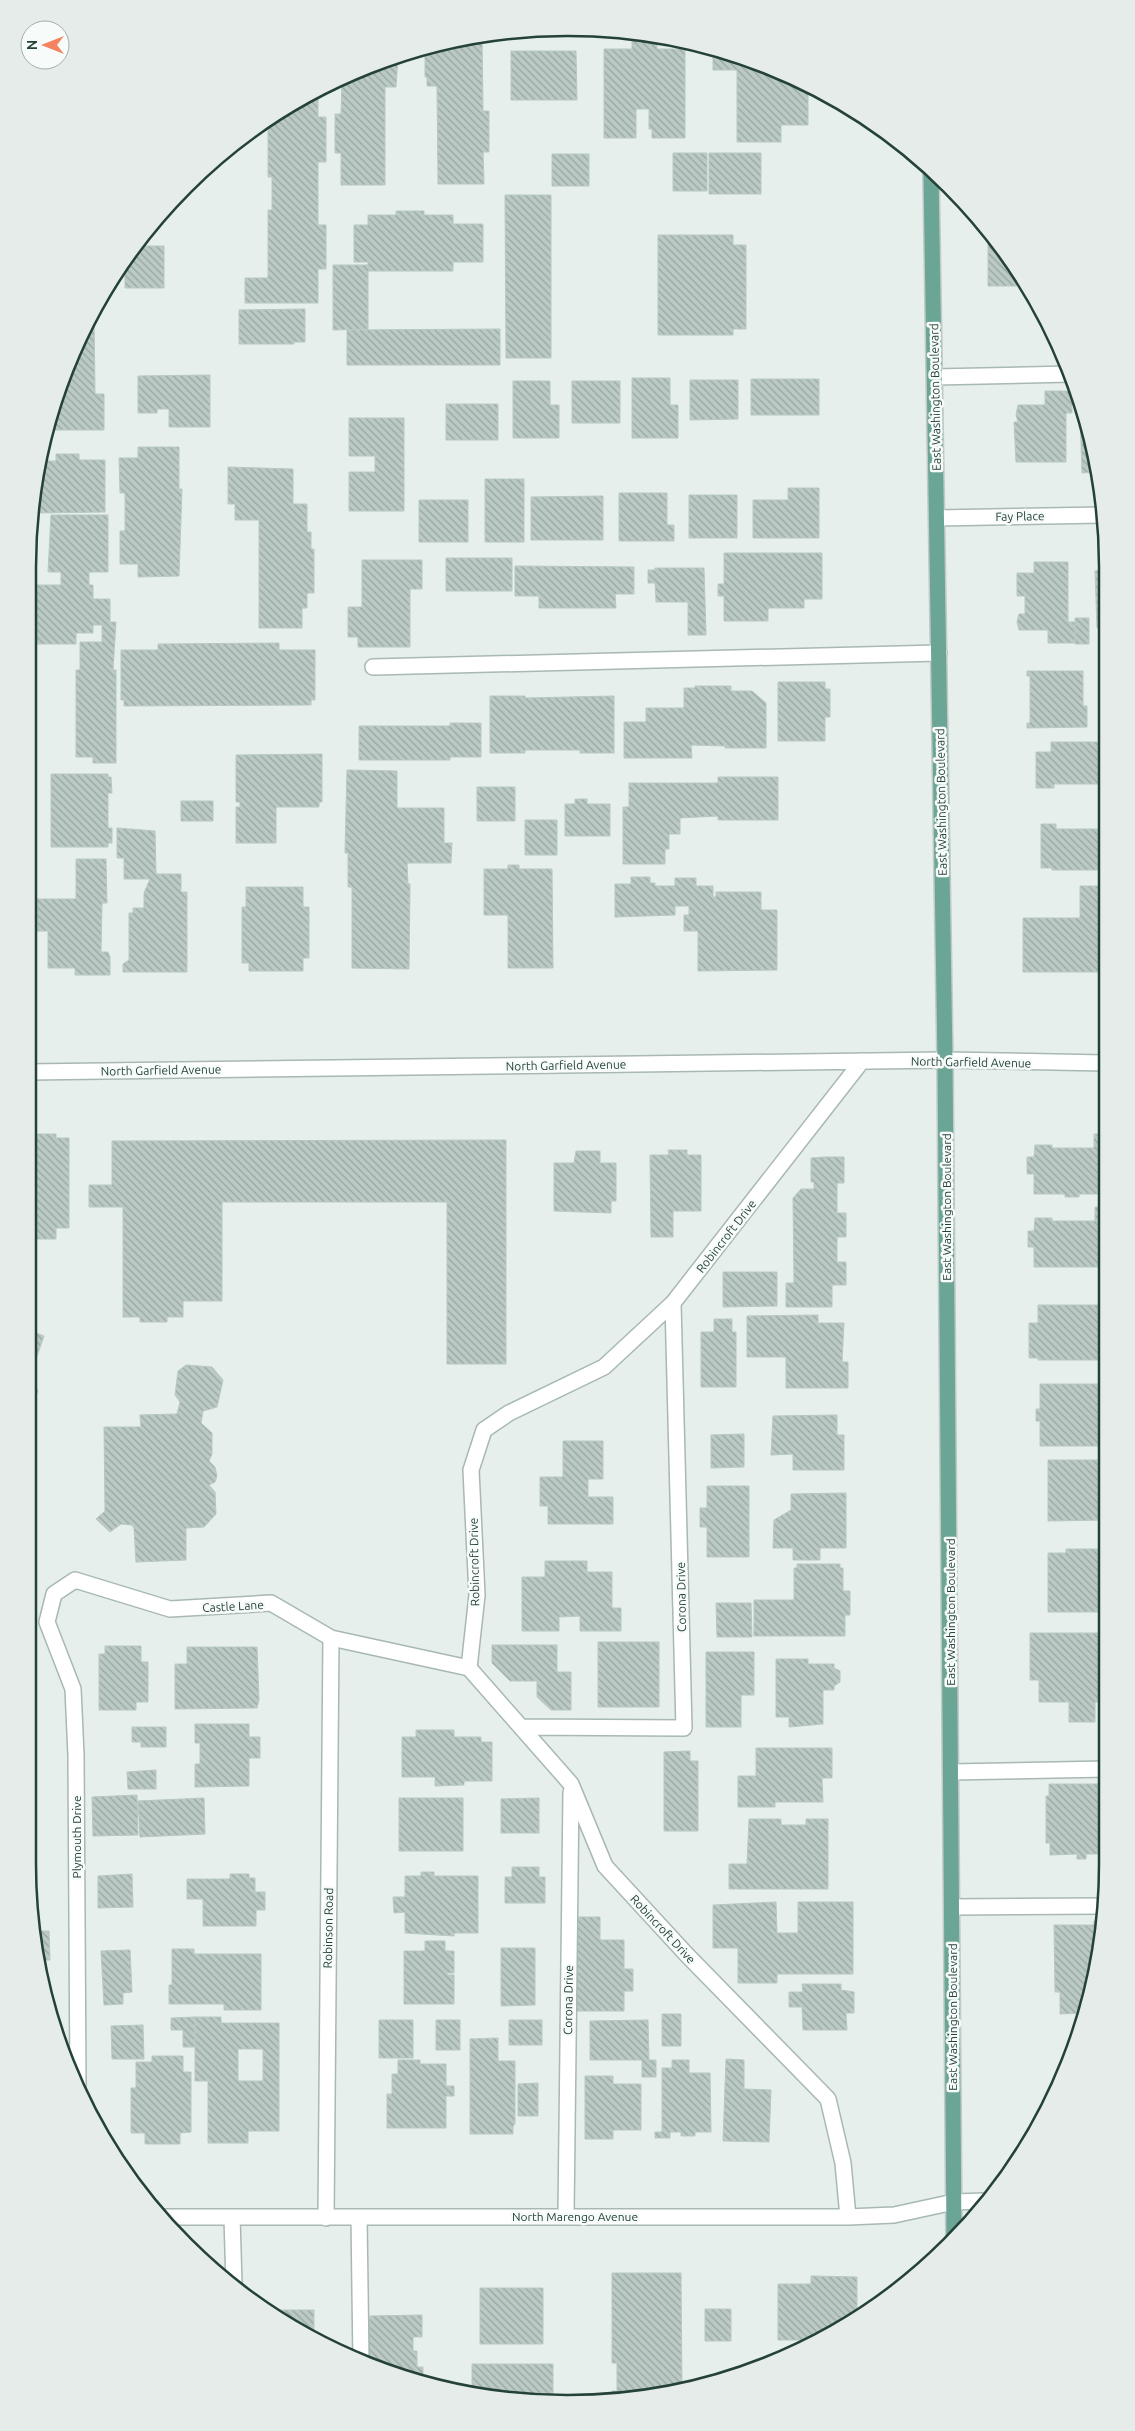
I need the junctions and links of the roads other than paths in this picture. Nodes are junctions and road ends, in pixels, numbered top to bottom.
1 (932, 182) edge
2 (1062, 374) edge
3 (934, 377) junction
4 (1096, 515) edge
5 (937, 518) junction
6 (939, 653) junction
7 (373, 667) dead end
8 (945, 1060) junction
9 (862, 1061) junction
10 (1099, 1063) edge
11 (36, 1072) edge
12 (673, 1302) junction
13 (54, 1594) joint
14 (331, 1638) junction
15 (469, 1668) junction
16 (521, 1727) junction
17 (1099, 1769) edge
18 (951, 1772) junction
19 (571, 1784) junction
20 (1097, 1906) edge
21 (952, 1907) junction
22 (78, 2069) edge
23 (977, 2201) edge
24 (954, 2202) junction
25 (566, 2215) junction
26 (171, 2217) edge
27 (232, 2217) junction
28 (359, 2217) junction
29 (848, 2217) junction
30 (326, 2218) junction
31 (954, 2228) edge
32 (234, 2277) edge
33 (361, 2353) edge

1 - 3 main road, East Washington Boulevard
2 - 3 street
3 - 5 main road, East Washington Boulevard
4 - 5 street, Fay Place
5 - 6 main road, East Washington Boulevard
6 - 7 street
6 - 8 main road, East Washington Boulevard
8 - 9 street, North Garfield Avenue
8 - 10 street, North Garfield Avenue
8 - 18 main road, East Washington Boulevard
9 - 11 street, North Garfield Avenue
9 - 12 street, Robincroft Drive
12 - 15 street, Robincroft Drive
12 - 16 street, Corona Drive
13 - 14 street, Castle Lane
13 - 22 street, Plymouth Drive
14 - 15 street, Castle Lane
14 - 30 street, Robinson Road
15 - 16 street, Robincroft Drive
16 - 19 street, Robincroft Drive
17 - 18 street
18 - 21 main road, East Washington Boulevard
19 - 25 street, Corona Drive
19 - 29 street, Robincroft Drive
20 - 21 street
21 - 24 main road, East Washington Boulevard
23 - 24 street, North Marengo Avenue
24 - 29 street, North Marengo Avenue
24 - 31 main road, East Washington Boulevard
25 - 28 street, North Marengo Avenue
25 - 29 street, North Marengo Avenue
26 - 27 street, North Marengo Avenue
27 - 30 street, North Marengo Avenue
27 - 32 street
28 - 30 street, North Marengo Avenue
28 - 33 street

